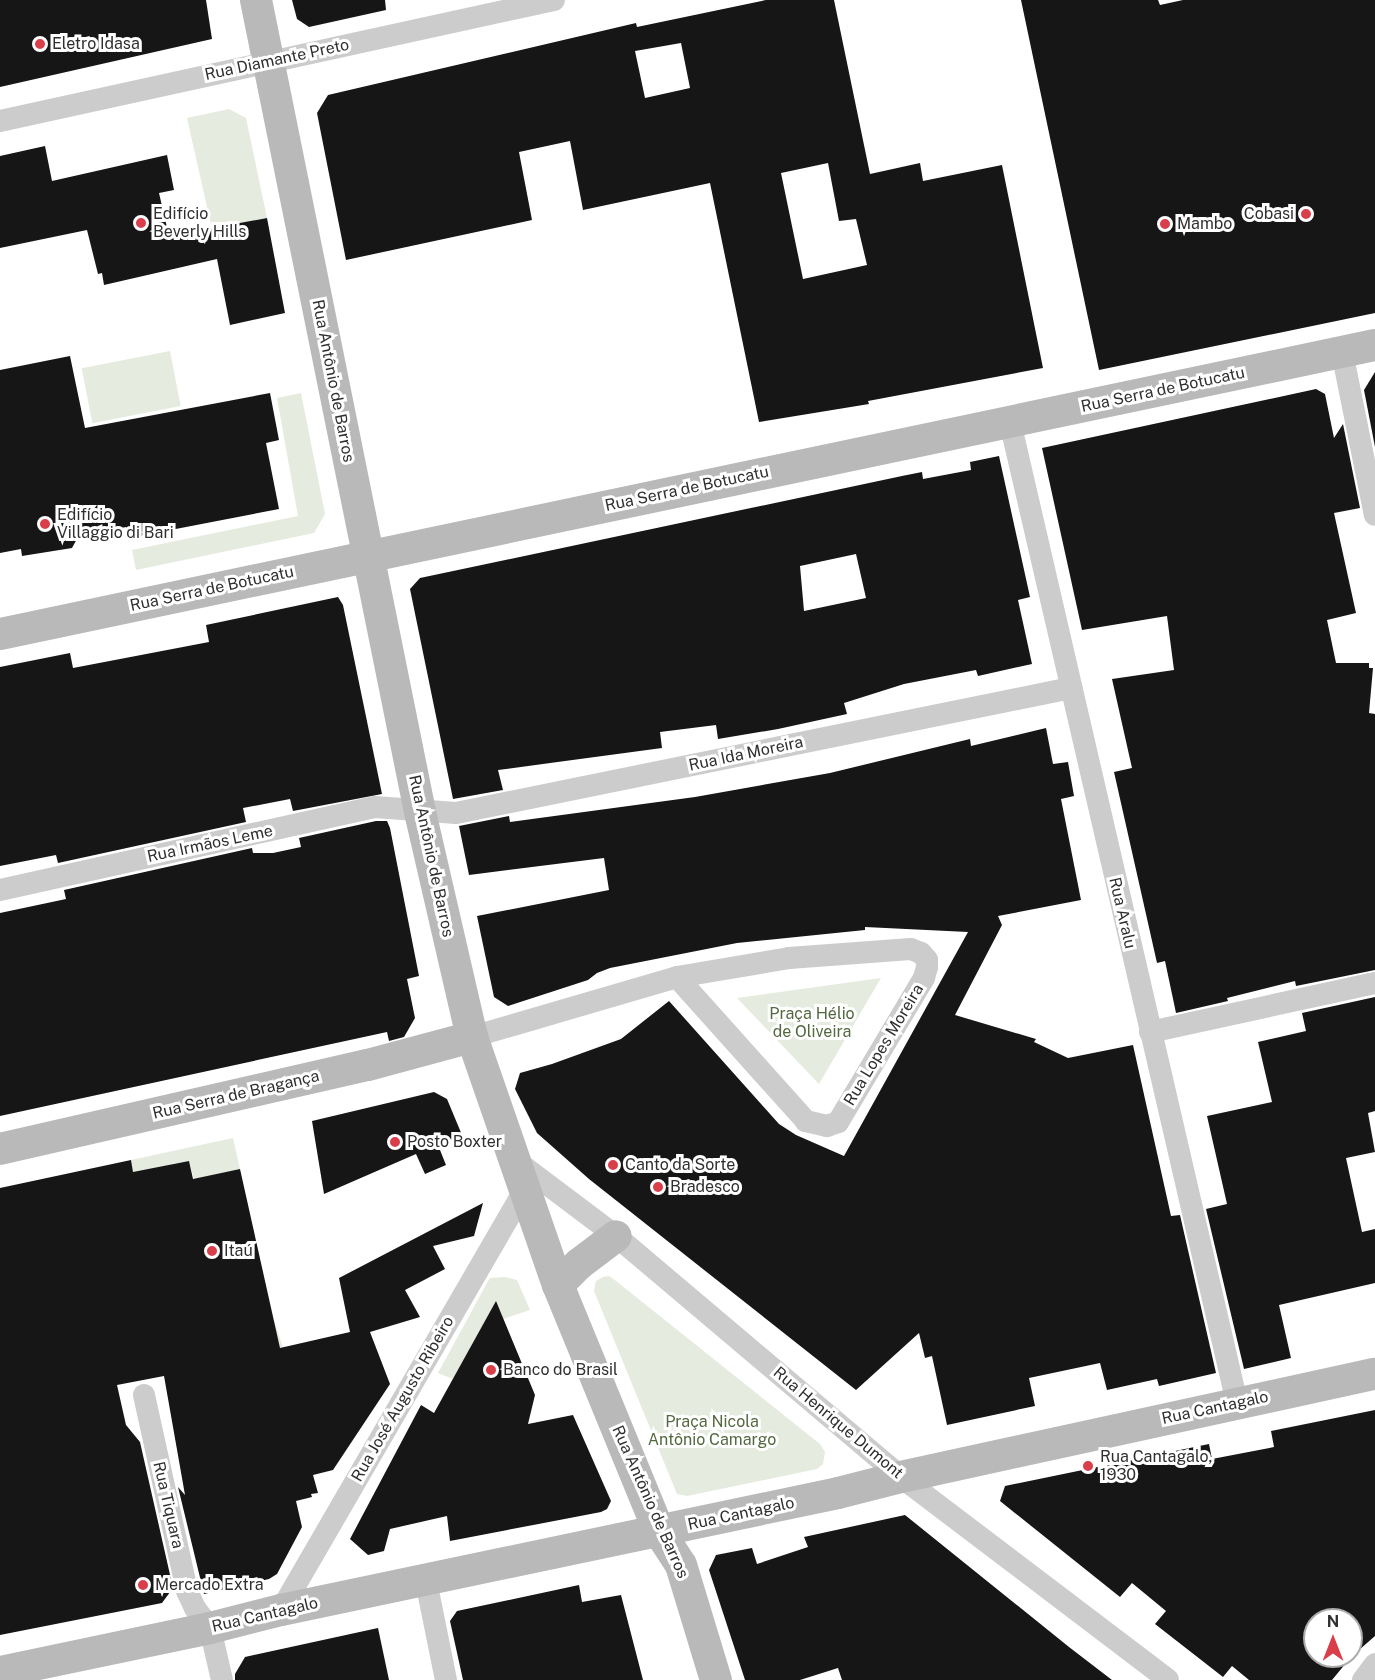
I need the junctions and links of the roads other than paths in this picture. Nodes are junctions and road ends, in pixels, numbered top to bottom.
1 (256, 0) edge
2 (554, 0) edge
3 (271, 61) junction
4 (0, 121) edge
5 (1375, 345) edge
6 (1342, 352) junction
7 (1011, 422) junction
8 (1375, 515) edge
9 (368, 556) junction
10 (0, 634) edge
11 (1071, 688) junction
12 (420, 812) junction
13 (0, 890) edge
14 (677, 977) junction
15 (1375, 983) edge
16 (1150, 1032) junction
17 (472, 1037) junction
18 (0, 1149) edge
19 (520, 1174) junction
20 (616, 1236) junction
21 (558, 1286) junction
22 (1375, 1374) edge
23 (144, 1395) dead end
24 (1236, 1403) junction
25 (901, 1477) junction
26 (660, 1531) junction
27 (426, 1581) junction
28 (280, 1610) junction
29 (210, 1628) junction
30 (1375, 1664) edge
31 (0, 1672) edge
32 (222, 1680) edge
33 (446, 1680) edge
34 (716, 1680) edge
35 (1168, 1680) edge
36 (1363, 1680) edge

1 - 3 street, Rua Antônio de Barros
2 - 3 street, Rua Diamante Preto
3 - 4 street, Rua Diamante Preto
3 - 9 street, Rua Antônio de Barros
5 - 6 street, Rua Serra de Botucatu
6 - 7 street, Rua Serra de Botucatu
6 - 8 street
7 - 9 street, Rua Serra de Botucatu
7 - 11 street, Rua Aralu
9 - 10 street, Rua Serra de Botucatu
9 - 12 street, Rua Antônio de Barros
11 - 12 street, Rua Ida Moreira
11 - 16 street, Rua Aralu
12 - 13 street, Rua Irmãos Leme
12 - 17 street, Rua Antônio de Barros
14 - 14 street, Rua Lopes Moreira
14 - 17 street, Rua Lopes Moreira
15 - 16 street
16 - 24 street, Rua Aralu
17 - 18 street, Rua Serra de Bragança
17 - 19 street, Rua Antônio de Barros
19 - 20 street, Rua Henrique Dumont
19 - 21 street, Rua Antônio de Barros
19 - 28 street, Rua José Augusto Ribeiro
20 - 21 street
20 - 25 street, Rua Henrique Dumont
21 - 26 street, Rua Antônio de Barros
22 - 24 street, Rua Cantagalo
23 - 29 street, Rua Tiquara
24 - 25 street, Rua Cantagalo
25 - 26 street, Rua Cantagalo
25 - 35 street, Rua Henrique Dumont
26 - 27 street, Rua Cantagalo
26 - 34 street, Rua Antônio de Barros
27 - 28 street, Rua Cantagalo
27 - 33 street
28 - 29 street, Rua Cantagalo
29 - 31 street, Rua Cantagalo
29 - 32 street, Rua Tiquara
30 - 36 street

